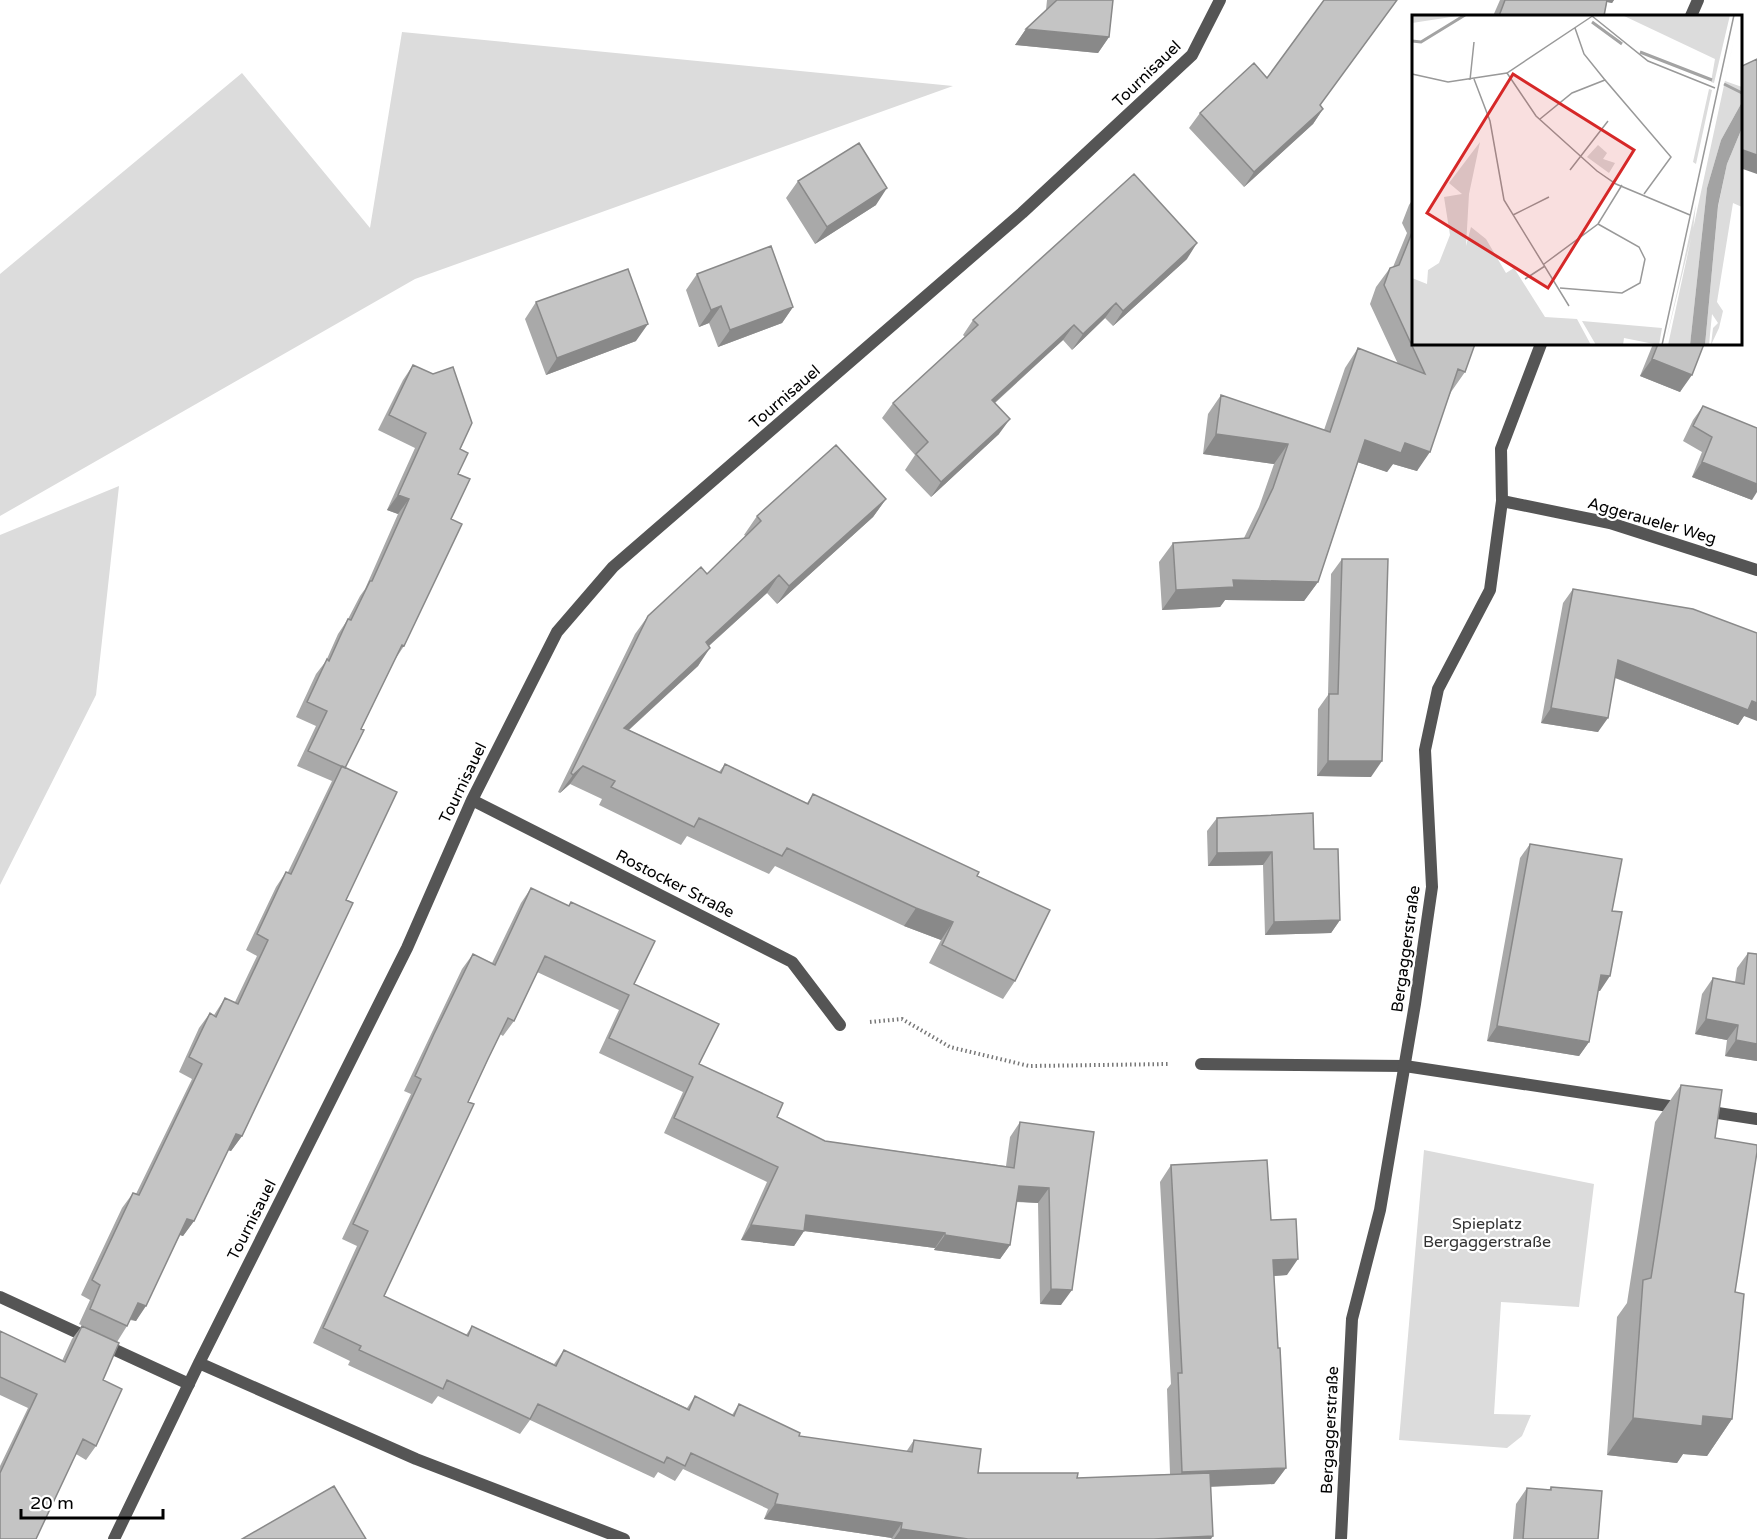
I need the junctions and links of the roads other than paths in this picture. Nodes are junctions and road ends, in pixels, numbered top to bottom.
1 (1220, 0) edge
2 (1698, 0) edge
3 (1691, 15) edge
4 (1541, 345) edge
5 (1502, 501) junction
6 (1757, 570) edge
7 (472, 800) junction
8 (840, 1025) road end
9 (1201, 1064) road end
10 (1405, 1066) junction
11 (1757, 1119) edge
12 (0, 1298) edge
13 (199, 1363) junction
14 (189, 1384) junction
15 (114, 1539) edge
16 (624, 1539) edge
17 (1341, 1539) edge

1 - 7 street, Tournisauel
2 - 3 street
4 - 5 street, Bergaggerstraße
5 - 6 street, Aggeraueler Weg
5 - 10 street, Bergaggerstraße
7 - 8 street, Rostocker Straße
7 - 13 street, Tournisauel
9 - 10 street
10 - 11 street
10 - 17 street, Bergaggerstraße
12 - 14 street
13 - 14 street, Tournisauel
13 - 16 street
14 - 15 street, Tournisauel

